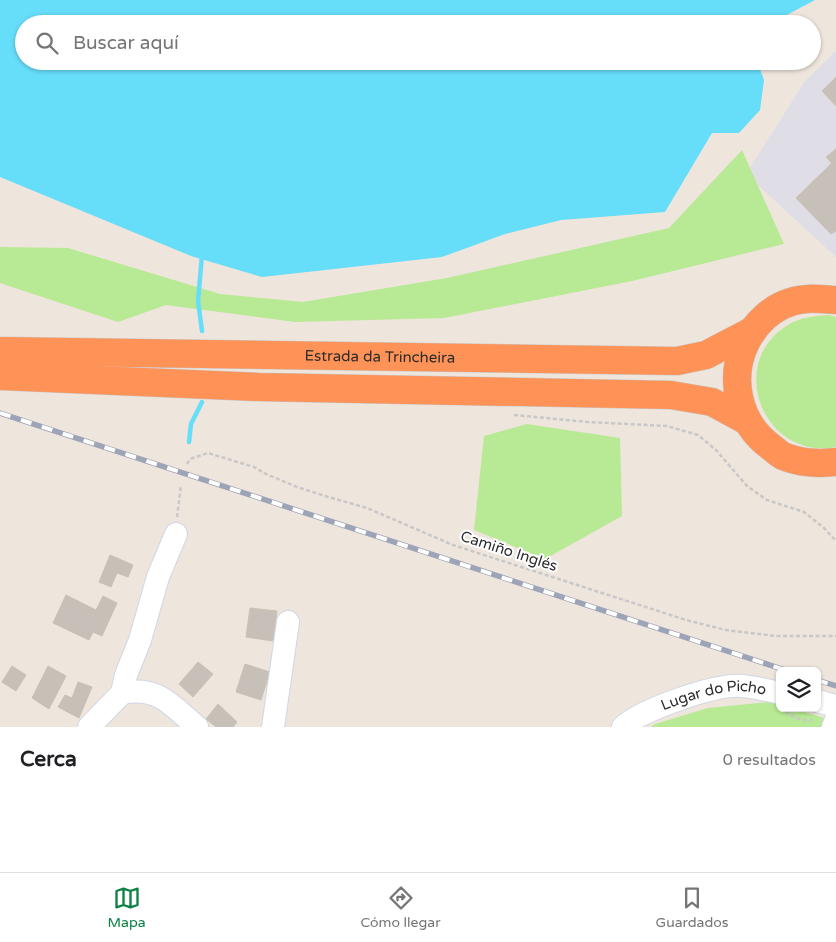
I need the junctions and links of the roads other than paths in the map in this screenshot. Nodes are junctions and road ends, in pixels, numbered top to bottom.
1 (836, 300) edge
2 (752, 330) junction
3 (0, 351) edge
4 (0, 376) edge
5 (747, 421) junction
6 (834, 464) edge
7 (176, 534) road end
8 (288, 622) dead end
9 (776, 691) edge
10 (122, 694) junction
11 (836, 706) edge
12 (828, 717) edge
13 (89, 727) edge
14 (197, 727) edge
15 (273, 727) edge
16 (623, 727) edge

1 - 2 highway, Estrada da Trincheira
2 - 3 highway, Estrada da Trincheira
2 - 5 highway, Estrada da Trincheira
4 - 5 highway, Estrada da Trincheira
5 - 6 highway, Estrada da Trincheira
7 - 10 street
8 - 15 street
9 - 16 street, Lugar do Picho
10 - 13 street
10 - 14 street
11 - 12 street

